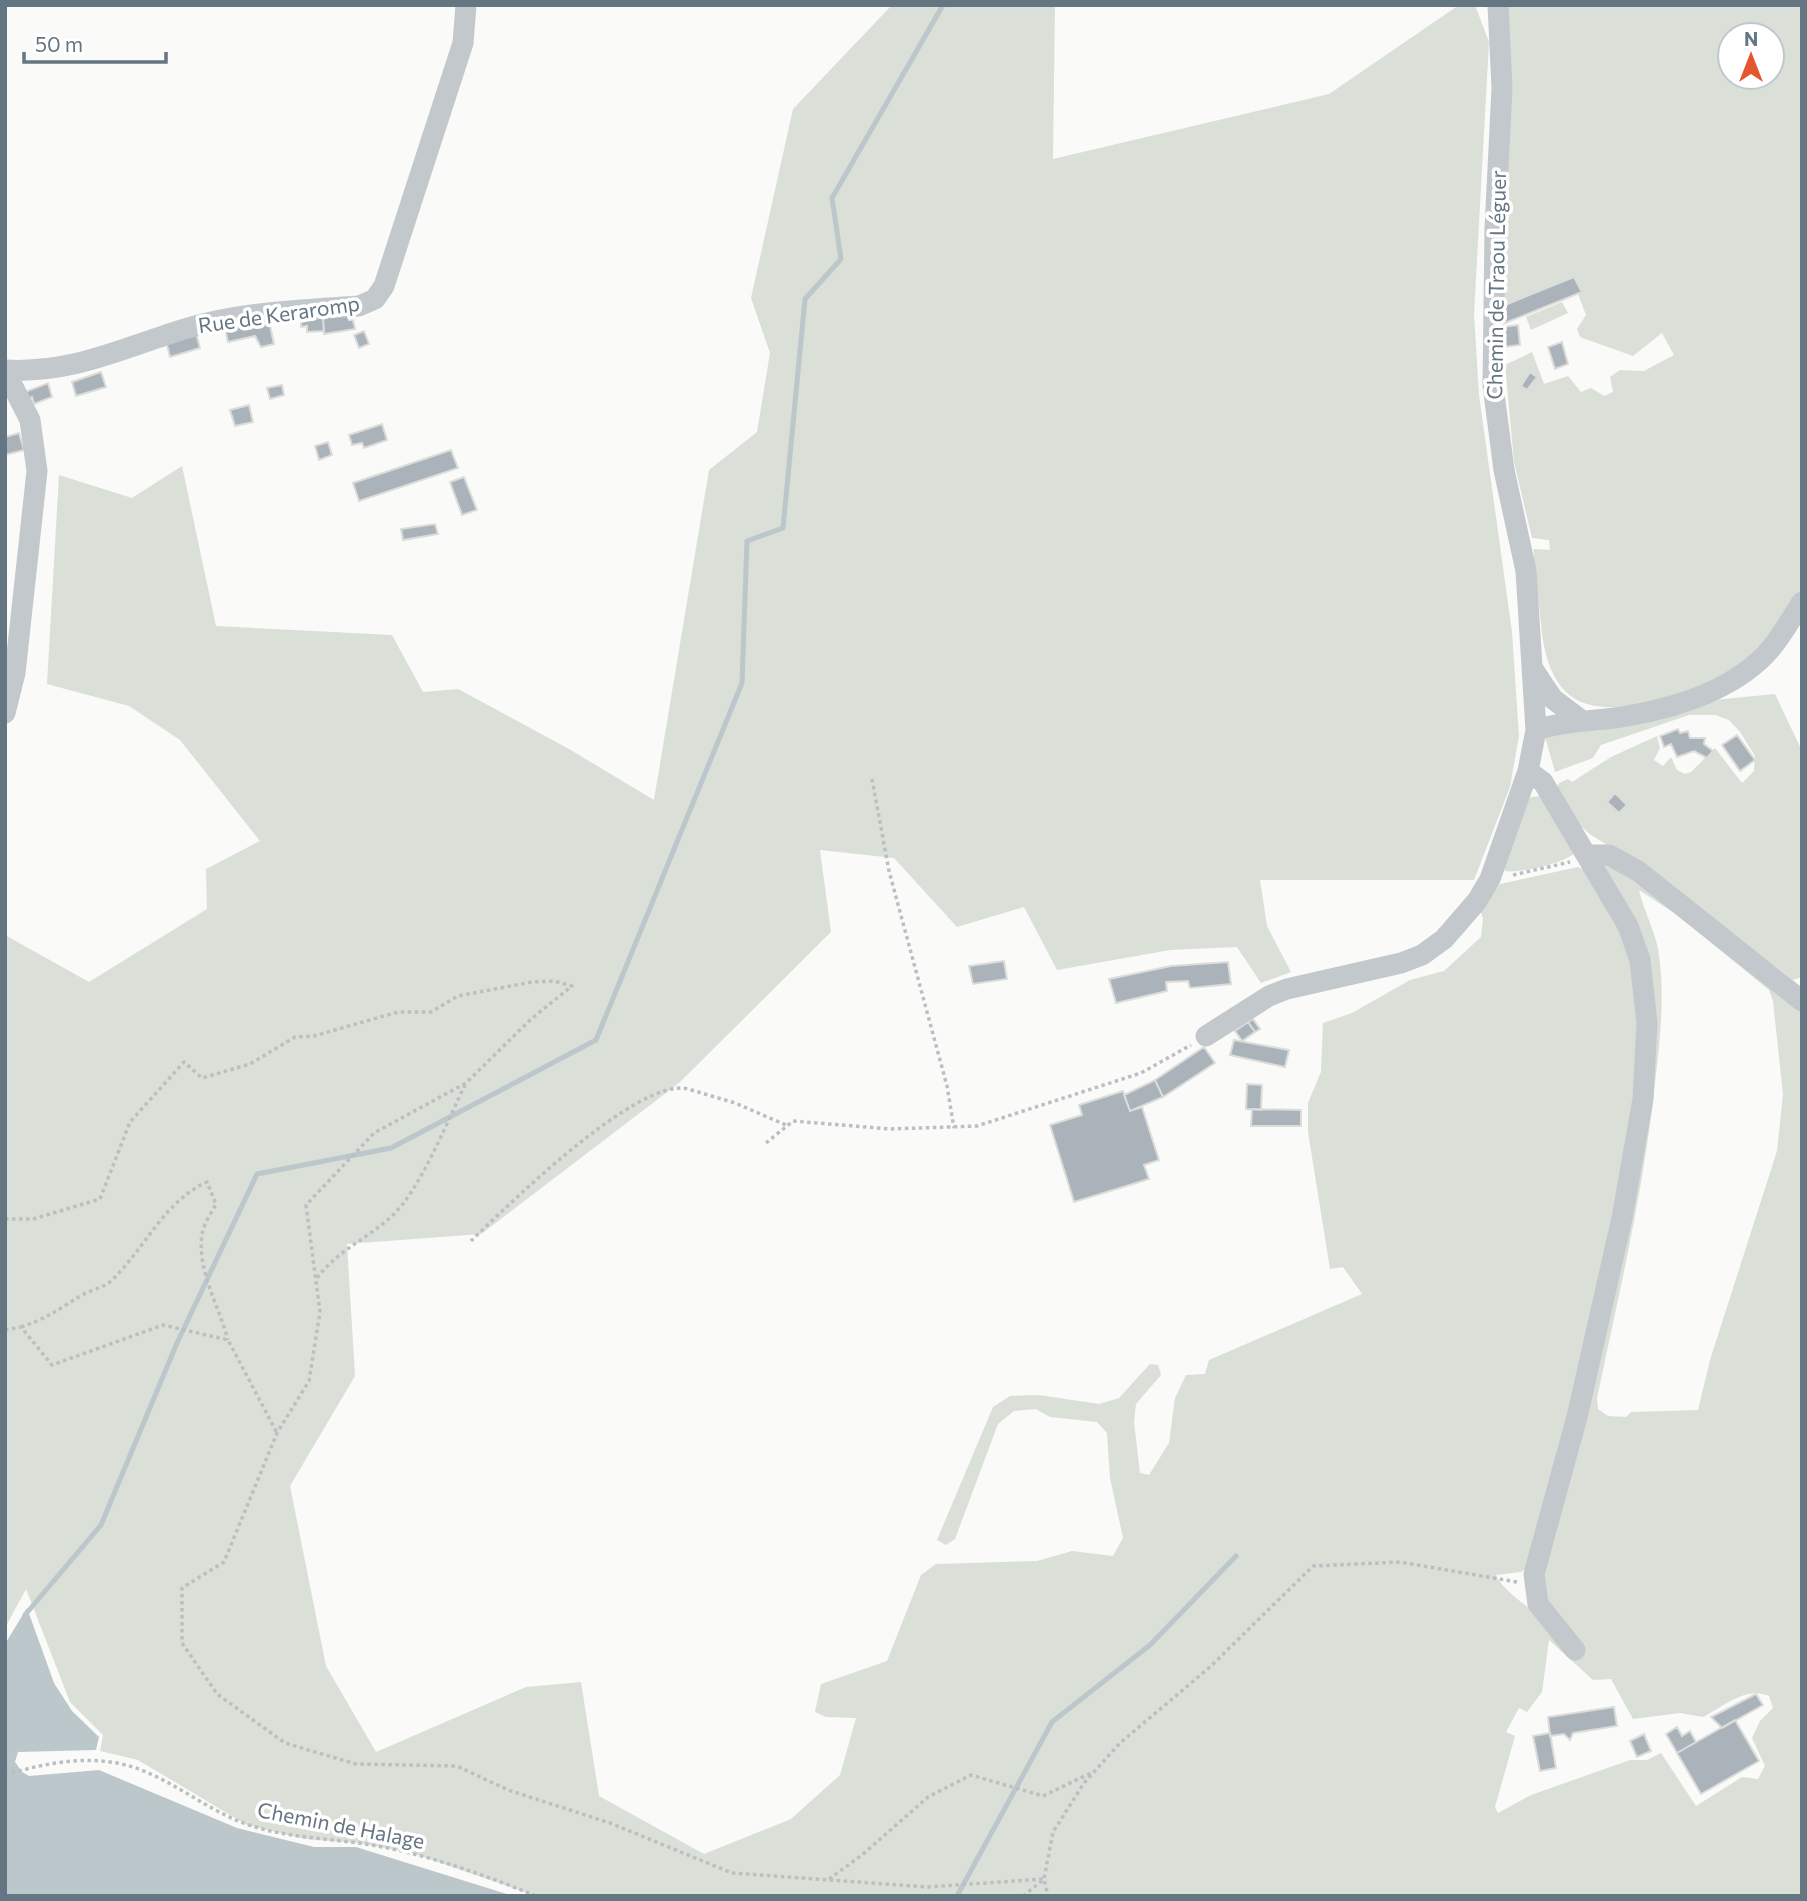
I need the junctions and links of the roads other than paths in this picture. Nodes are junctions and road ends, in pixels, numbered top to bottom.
1 (466, 5) edge
2 (1499, 5) edge
3 (5, 371) edge
4 (1802, 602) edge
5 (1532, 665) junction
6 (5, 713) edge
7 (1581, 720) junction
8 (1536, 730) junction
9 (1528, 771) junction
10 (1587, 855) junction
11 (1802, 1001) edge
12 (1206, 1036) road end
13 (1575, 1650) dead end

1 - 3 street, Rue de Keraromp
2 - 5 street, Chemin de Traou Léguer
3 - 6 street
4 - 7 street
5 - 7 street
5 - 8 street, Chemin de Traou Léguer
7 - 8 street
8 - 9 street, Chemin de Traou Léguer
9 - 10 street
9 - 12 street, Chemin de Traou Léguer
10 - 11 street
10 - 13 street

